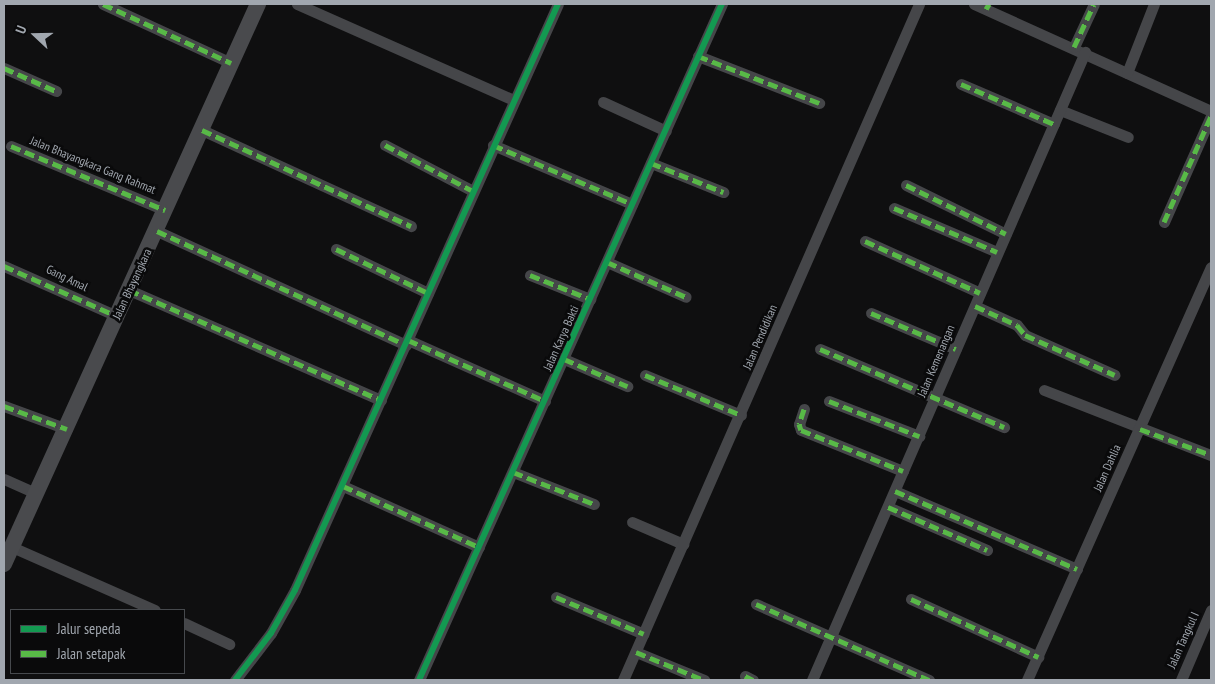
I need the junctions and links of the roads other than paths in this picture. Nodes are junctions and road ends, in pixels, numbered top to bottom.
1 (103, 4) edge
2 (258, 4) edge
3 (297, 4) edge
4 (558, 4) edge
5 (722, 4) edge
6 (919, 4) edge
7 (974, 4) edge
8 (1094, 4) edge
9 (1154, 4) edge
10 (988, 6) edge
11 (1074, 47) junction
12 (1085, 52) junction
13 (698, 56) junction
14 (231, 63) junction
15 (4, 68) edge
16 (1126, 73) junction
17 (961, 84) dead end
18 (56, 91) dead end
19 (514, 100) junction
20 (603, 102) dead end
21 (819, 103) dead end
22 (1060, 110) junction
23 (1211, 111) edge
24 (1211, 116) edge
25 (1054, 124) junction
26 (202, 130) junction
27 (666, 131) junction
28 (1128, 137) dead end
29 (385, 145) dead end
30 (11, 146) dead end
31 (493, 146) junction
32 (651, 163) junction
33 (906, 185) dead end
34 (473, 190) junction
35 (723, 192) dead end
36 (632, 204) junction
37 (894, 208) dead end
38 (165, 210) junction
39 (1164, 222) dead end
40 (412, 226) dead end
41 (157, 231) junction
42 (1006, 234) junction
43 (866, 241) dead end
44 (336, 249) dead end
45 (997, 252) junction
46 (607, 262) junction
47 (4, 266) edge
48 (1211, 267) edge
49 (530, 275) dead end
50 (129, 290) junction
51 (428, 293) junction
52 (980, 293) junction
53 (686, 297) dead end
54 (590, 300) junction
55 (975, 306) junction
56 (871, 313) dead end
57 (117, 316) junction
58 (407, 342) junction
59 (820, 349) dead end
60 (956, 349) junction
61 (564, 359) junction
62 (645, 375) dead end
63 (1115, 375) dead end
64 (627, 386) dead end
65 (1044, 390) dead end
66 (935, 398) junction
67 (381, 400) junction
68 (545, 401) junction
69 (829, 401) dead end
70 (4, 406) edge
71 (804, 409) dead end
72 (741, 415) junction
73 (1004, 427) dead end
74 (67, 429) junction
75 (1140, 429) junction
76 (919, 436) junction
77 (1211, 455) edge
78 (903, 471) junction
79 (513, 472) junction
80 (4, 480) edge
81 (343, 486) junction
82 (895, 491) junction
83 (36, 493) junction
84 (594, 504) dead end
85 (888, 507) junction
86 (632, 522) dead end
87 (684, 544) junction
88 (12, 547) junction
89 (479, 547) junction
90 (987, 550) dead end
91 (4, 564) edge
92 (1077, 569) junction
93 (556, 597) dead end
94 (911, 600) dead end
95 (756, 604) dead end
96 (153, 609) edge
97 (1211, 610) edge
98 (185, 623) edge
99 (644, 634) junction
100 (830, 639) junction
101 (229, 644) dead end
102 (636, 652) junction
103 (1038, 657) junction
104 (235, 680) edge
105 (419, 680) edge
106 (623, 680) edge
107 (704, 680) edge
108 (812, 680) edge
109 (929, 680) edge
110 (1027, 680) edge
111 (1181, 680) edge

1 - 14 street
2 - 14 main road, Jalan Bhayangkara
3 - 19 street
4 - 19 street
5 - 13 street, Jalan Karya Bakti
6 - 72 street, Jalan Pendidikan
7 - 10 street
8 - 11 street
9 - 16 street
10 - 11 street
11 - 12 street
12 - 16 street
12 - 22 street, Jalan Kemenangan
13 - 21 street
13 - 27 street, Jalan Karya Bakti
14 - 26 main road, Jalan Bhayangkara
15 - 18 street
16 - 23 street
17 - 25 street
19 - 31 street
20 - 27 street
22 - 25 street, Jalan Kemenangan
22 - 28 street
24 - 39 street
25 - 42 street, Jalan Kemenangan
26 - 38 main road, Jalan Bhayangkara
26 - 40 street
27 - 32 street, Jalan Karya Bakti
29 - 34 street
30 - 38 street, Jalan Bhayangkara Gang Rahmat
31 - 34 street
31 - 36 street
32 - 35 street
32 - 36 street, Jalan Karya Bakti
33 - 42 street
34 - 51 street
36 - 46 street, Jalan Karya Bakti
37 - 45 street
38 - 41 main road, Jalan Bhayangkara
41 - 50 main road, Jalan Bhayangkara
41 - 58 street
42 - 45 street, Jalan Kemenangan
43 - 52 street
44 - 51 street
45 - 52 street, Jalan Kemenangan
46 - 53 street
46 - 54 street, Jalan Karya Bakti
47 - 57 street, Gang Amal
48 - 75 street, Jalan Dahlia
49 - 54 street
50 - 57 main road, Jalan Bhayangkara
50 - 67 street
51 - 58 street
52 - 55 street, Jalan Kemenangan
54 - 61 street, Jalan Karya Bakti
55 - 60 street, Jalan Kemenangan
55 - 63 street
56 - 60 street
57 - 74 main road, Jalan Bhayangkara
58 - 67 street
58 - 68 street
59 - 66 street
60 - 66 street, Jalan Kemenangan
61 - 64 street
61 - 68 street, Jalan Karya Bakti
62 - 72 street
65 - 75 street
66 - 73 street
66 - 76 street, Jalan Kemenangan
67 - 81 street
68 - 79 street, Jalan Karya Bakti
69 - 76 street
70 - 74 street
71 - 78 street
72 - 87 street, Jalan Pendidikan
74 - 83 main road, Jalan Bhayangkara
75 - 77 street
75 - 92 street, Jalan Dahlia
76 - 78 street, Jalan Kemenangan
78 - 82 street, Jalan Kemenangan
79 - 84 street
79 - 89 street, Jalan Karya Bakti
80 - 83 street
81 - 89 street
81 - 104 street
82 - 85 street, Jalan Kemenangan
82 - 92 street
83 - 88 main road, Jalan Bhayangkara
85 - 90 street
85 - 100 street, Jalan Kemenangan
86 - 87 street
87 - 99 street, Jalan Pendidikan
88 - 91 main road, Jalan Bhayangkara
88 - 96 street
89 - 105 street, Jalan Karya Bakti
92 - 103 street, Jalan Dahlia
93 - 99 street
94 - 103 street
95 - 100 street
97 - 111 street, Jalan Tangkul I
98 - 101 street
99 - 102 street, Jalan Pendidikan
100 - 108 street, Jalan Kemenangan
100 - 109 street
102 - 106 street, Jalan Pendidikan
102 - 107 street
103 - 110 street, Jalan Dahlia

